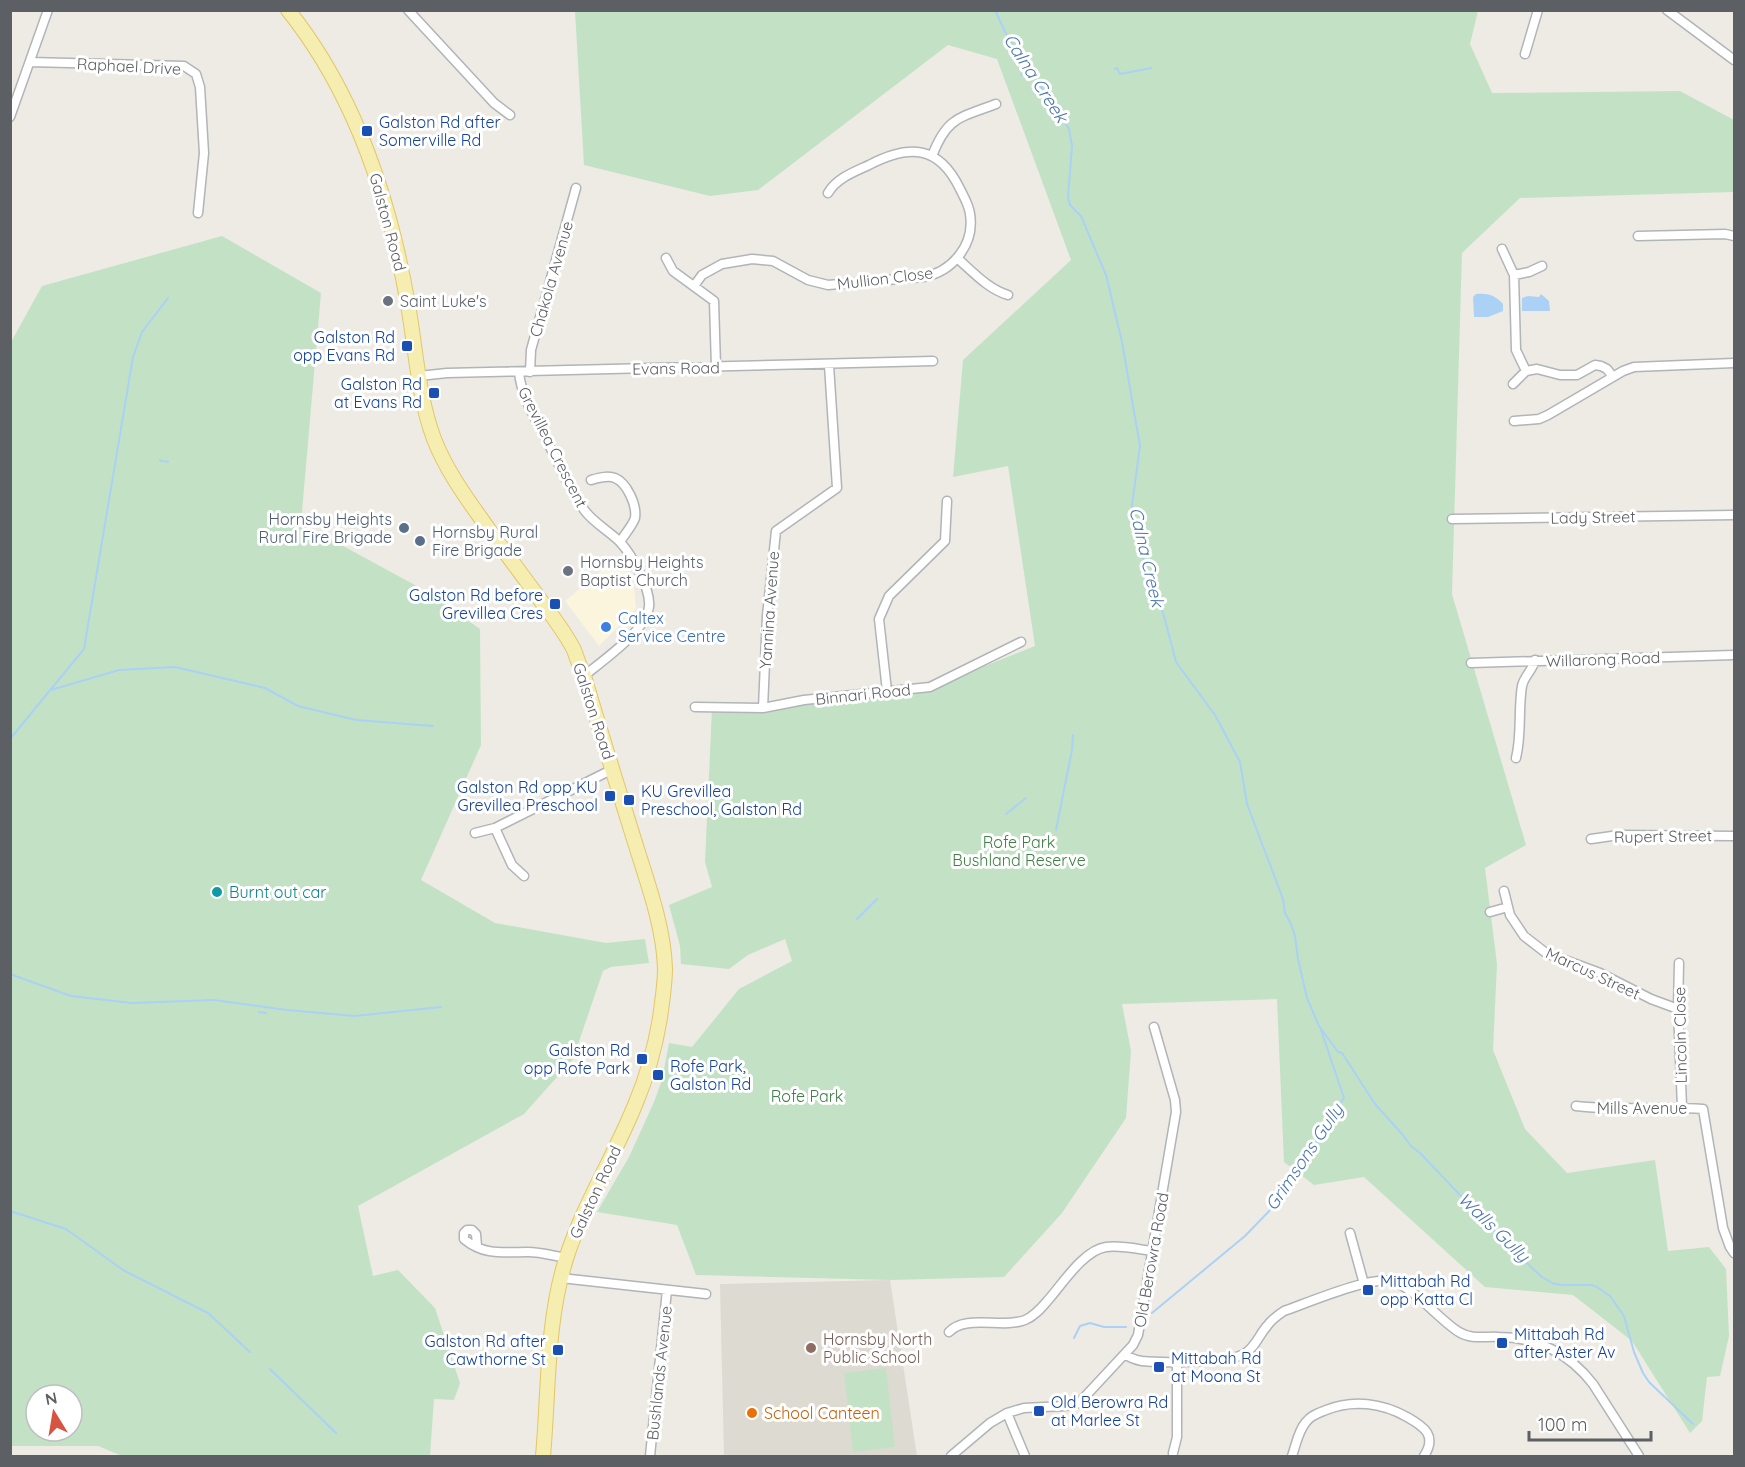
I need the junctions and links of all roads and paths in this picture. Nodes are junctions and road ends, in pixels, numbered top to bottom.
1 (48, 10) edge
2 (288, 10) edge
3 (408, 10) edge
4 (1538, 10) edge
5 (1667, 10) edge
6 (1525, 54) dead end
7 (1734, 60) edge
8 (30, 62) junction
9 (996, 104) dead end
10 (510, 115) dead end
11 (10, 117) edge
12 (932, 156) junction
13 (576, 188) dead end
14 (828, 193) dead end
15 (198, 213) dead end
16 (1638, 236) dead end
17 (1734, 236) edge
18 (1502, 249) dead end
19 (666, 258) dead end
20 (957, 258) junction
21 (1542, 266) dead end
22 (1514, 275) junction
23 (693, 286) junction
24 (1008, 295) dead end
25 (933, 361) dead end
26 (1734, 363) edge
27 (829, 365) junction
28 (716, 368) junction
29 (1526, 371) junction
30 (519, 372) junction
31 (530, 372) junction
32 (419, 376) junction
33 (1613, 377) junction
34 (1513, 384) dead end
35 (1514, 421) dead end
36 (591, 480) dead end
37 (947, 501) dead end
38 (1734, 515) edge
39 (1452, 519) dead end
40 (620, 542) junction
41 (1021, 642) dead end
42 (1734, 655) edge
43 (1535, 660) junction
44 (1471, 663) dead end
45 (584, 676) junction
46 (887, 691) junction
47 (695, 707) dead end
48 (763, 708) junction
49 (1515, 758) dead end
50 (613, 769) junction
51 (495, 828) junction
52 (475, 833) dead end
53 (1734, 836) edge
54 (1592, 839) dead end
55 (524, 876) dead end
56 (1504, 891) dead end
57 (1508, 907) junction
58 (1490, 912) dead end
59 (1679, 963) dead end
60 (1678, 1009) junction
61 (1154, 1027) dead end
62 (1576, 1106) dead end
63 (1682, 1107) junction
64 (1350, 1233) dead end
65 (477, 1246) dead end
66 (1152, 1251) junction
67 (1734, 1253) edge
68 (567, 1258) junction
69 (561, 1278) junction
70 (1364, 1284) junction
71 (667, 1290) junction
72 (706, 1293) dead end
73 (949, 1332) dead end
74 (1125, 1354) junction
75 (1177, 1362) junction
76 (1007, 1413) junction
77 (1173, 1453) dead end
78 (543, 1456) edge
79 (650, 1456) edge
80 (951, 1456) edge
81 (1025, 1456) edge
82 (1292, 1456) edge
83 (1424, 1456) edge
84 (1639, 1456) edge

1 - 8 street
2 - 32 main road, Galston Road
3 - 10 street
4 - 6 street
5 - 7 street
8 - 11 street
8 - 15 street, Raphael Drive
9 - 12 street
12 - 14 street
12 - 20 street, Mullion Close
13 - 31 street, Chakola Avenue
16 - 17 street
18 - 22 street
19 - 23 street
20 - 23 street, Mullion Close
20 - 24 street
21 - 22 street
22 - 29 street
23 - 28 street
25 - 27 street, Evans Road
26 - 33 street
27 - 28 street, Evans Road
27 - 48 street, Yannina Avenue
28 - 31 street, Evans Road
29 - 33 street
29 - 34 street
30 - 31 street, Evans Road
30 - 32 street, Evans Road
30 - 40 street, Grevillea Crescent
32 - 45 main road, Galston Road
33 - 35 street
36 - 40 street, Grevillea Crescent
37 - 46 street
38 - 39 street, Lady Street
40 - 45 street, Grevillea Crescent
41 - 46 street, Binnari Road
42 - 43 street, Willarong Road
43 - 44 street, Willarong Road
43 - 49 street
45 - 50 main road, Galston Road
46 - 48 street, Binnari Road
47 - 48 street, Binnari Road
50 - 51 street
50 - 68 main road, Galston Road
51 - 52 street
51 - 55 street
53 - 54 street, Rupert Street
56 - 57 street, Marcus Street
57 - 58 street
57 - 60 street, Marcus Street
59 - 60 street, Lincoln Close
60 - 63 street, Lincoln Close
61 - 66 street, Old Berowra Road
62 - 63 street, Mills Avenue
63 - 67 street, Mills Avenue
64 - 70 street
65 - 68 street
66 - 73 street
66 - 74 street, Old Berowra Road
68 - 69 main road, Galston Road
69 - 71 street
69 - 78 main road, Galston Road
70 - 75 street
70 - 84 street
71 - 72 street
71 - 79 street, Bushlands Avenue
74 - 75 street
74 - 76 street, Old Berowra Road
75 - 77 street
76 - 80 street, Old Berowra Road
76 - 81 street
82 - 83 street

